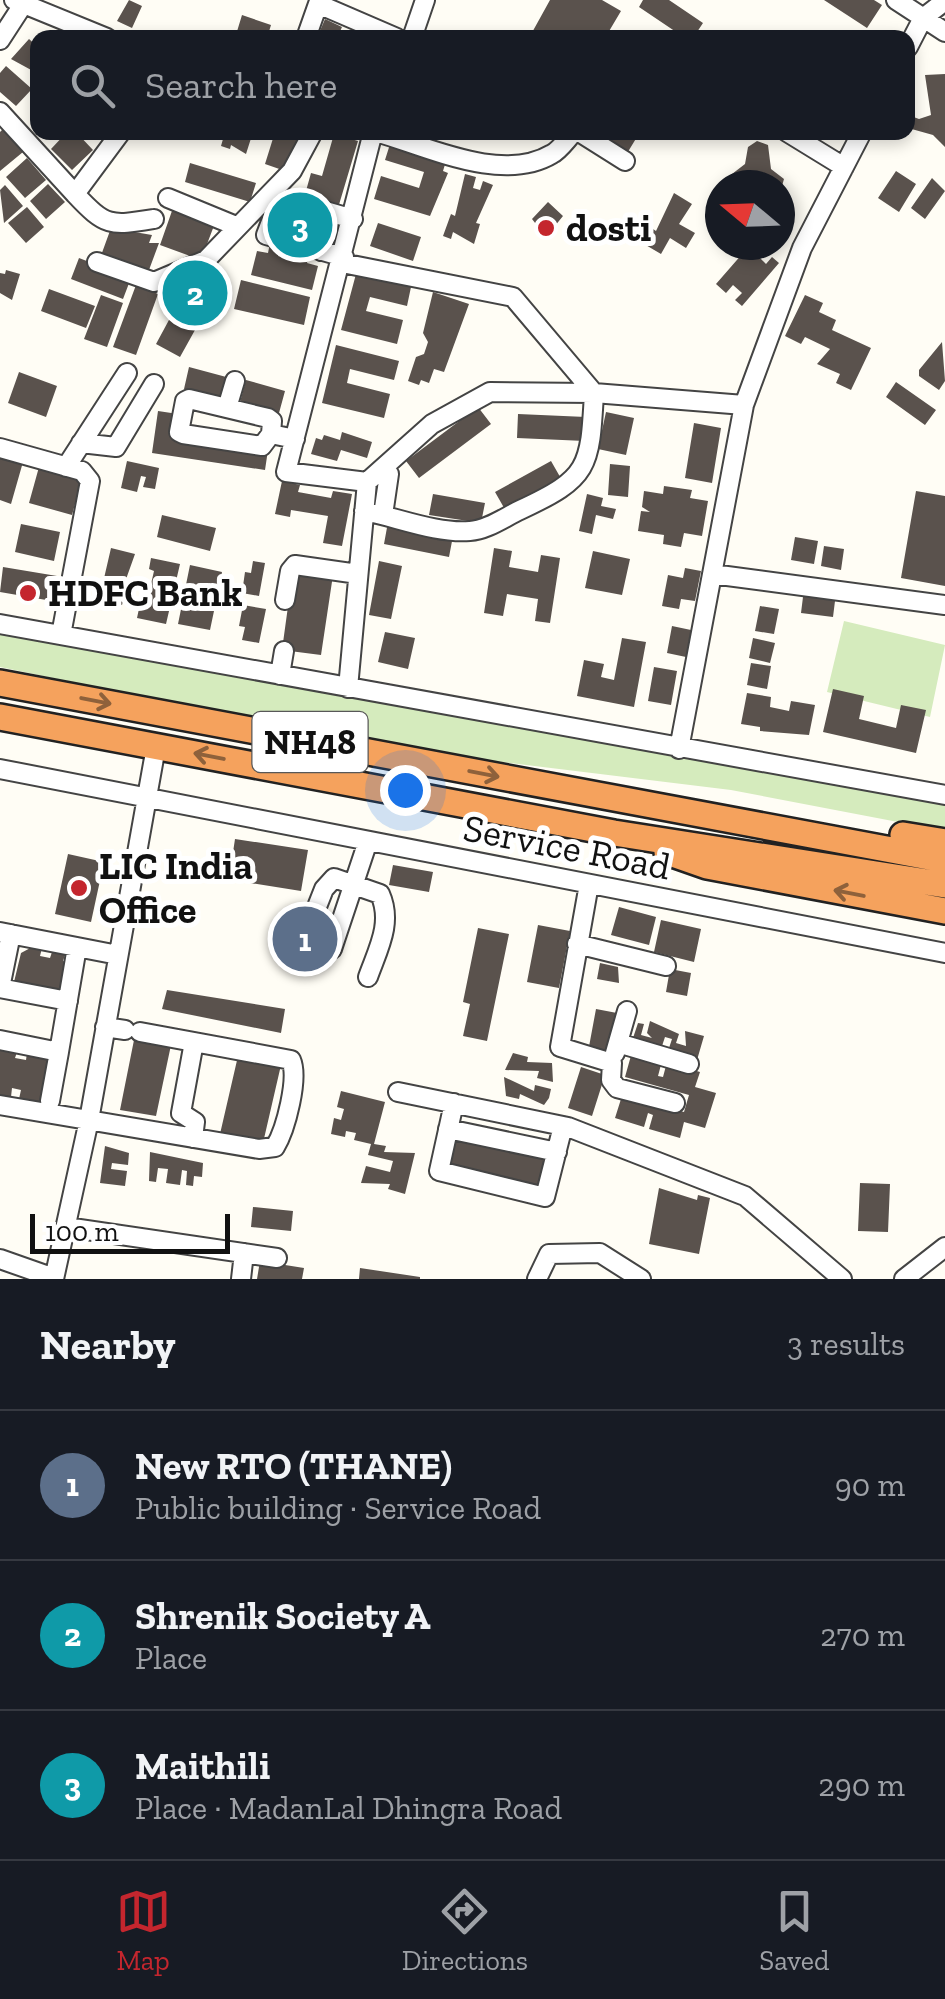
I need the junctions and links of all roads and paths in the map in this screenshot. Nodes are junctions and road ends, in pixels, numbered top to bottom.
1 (424, 0) edge
2 (896, 0) edge
3 (945, 1) edge
4 (21, 2) edge
5 (922, 18) junction
6 (88, 30) edge
7 (309, 30) edge
8 (377, 30) edge
9 (415, 30) edge
10 (915, 32) edge
11 (945, 32) edge
12 (0, 40) edge
13 (0, 112) edge
14 (115, 140) edge
15 (309, 140) edge
16 (373, 140) edge
17 (403, 140) edge
18 (568, 140) edge
19 (591, 140) edge
20 (800, 140) edge
21 (858, 140) edge
22 (625, 160) dead end
23 (844, 167) junction
24 (74, 194) junction
25 (168, 198) dead end
26 (331, 213) junction
27 (154, 219) dead end
28 (353, 220) junction
29 (236, 226) junction
30 (322, 252) junction
31 (343, 260) junction
32 (97, 262) dead end
33 (127, 373) dead end
34 (236, 381) dead end
35 (154, 384) dead end
36 (594, 393) junction
37 (744, 405) junction
38 (227, 408) junction
39 (271, 434) junction
40 (295, 439) junction
41 (82, 442) junction
42 (0, 448) edge
43 (111, 450) junction
44 (66, 467) junction
45 (84, 474) junction
46 (389, 474) dead end
47 (366, 482) junction
48 (364, 511) junction
49 (384, 515) junction
50 (358, 574) junction
51 (712, 574) junction
52 (285, 600) dead end
53 (945, 605) edge
54 (0, 624) edge
55 (61, 635) junction
56 (284, 652) dead end
57 (280, 675) junction
58 (0, 683) edge
59 (348, 688) junction
60 (0, 717) edge
61 (156, 746) junction
62 (679, 748) junction
63 (0, 769) edge
64 (945, 795) edge
65 (147, 798) junction
66 (621, 800) junction
67 (614, 833) junction
68 (368, 841) junction
69 (945, 842) edge
70 (945, 860) edge
71 (356, 883) junction
72 (589, 884) junction
73 (945, 886) edge
74 (945, 912) edge
75 (6, 933) edge
76 (577, 944) junction
77 (77, 947) junction
78 (945, 954) edge
79 (118, 955) junction
80 (666, 966) dead end
81 (368, 977) dead end
82 (0, 988) edge
83 (68, 1001) junction
84 (627, 1011) dead end
85 (105, 1027) junction
86 (0, 1040) edge
87 (194, 1042) junction
88 (618, 1043) junction
89 (58, 1052) junction
90 (612, 1064) junction
91 (689, 1064) dead end
92 (398, 1092) dead end
93 (50, 1100) dead end
94 (454, 1104) junction
95 (675, 1104) dead end
96 (0, 1105) edge
97 (89, 1120) junction
98 (563, 1126) junction
99 (448, 1129) junction
100 (193, 1138) junction
101 (557, 1152) junction
102 (66, 1227) junction
103 (945, 1246) edge
104 (244, 1253) junction
105 (277, 1258) dead end
106 (0, 1259) edge
107 (25, 1274) edge
108 (54, 1279) edge
109 (241, 1279) edge
110 (536, 1279) edge
111 (641, 1279) edge
112 (842, 1279) edge
113 (904, 1279) edge

1 - 9 street
2 - 5 street
3 - 5 street
4 - 6 street
4 - 12 street
5 - 10 street
5 - 11 street
7 - 8 street
13 - 24 street
14 - 24 street
15 - 29 street
16 - 28 street
17 - 18 street
19 - 22 street
20 - 23 street
21 - 23 street
23 - 37 street
24 - 27 street
25 - 29 street
26 - 28 street
26 - 30 street
26 - 30 street
28 - 31 street
29 - 32 street
30 - 31 street
31 - 36 street
31 - 40 street
33 - 41 street
34 - 38 street
35 - 43 street
36 - 37 street
36 - 47 street
36 - 49 street
37 - 51 street
38 - 39 street
38 - 39 street
39 - 40 street
40 - 47 street
41 - 43 street
41 - 44 street
42 - 44 street
43 - 45 street
44 - 45 street
45 - 55 street
46 - 49 street
47 - 48 street
48 - 49 street
48 - 50 street
50 - 52 street
50 - 59 street
51 - 53 street
51 - 62 street
54 - 55 street
55 - 57 street
56 - 57 street
57 - 59 street
58 -> 66 highway, NH48
59 - 62 street
60 - 61 highway, NH48
61 - 65 street
67 -> 61 highway, NH48
62 - 64 street
63 - 65 street, Service Road
65 - 68 street, Service Road
65 - 79 street
66 - 69 highway
66 - 70 highway, NH48
67 - 73 highway, NH48
74 -> 67 highway
68 - 71 street
68 - 72 street, Service Road
71 - 71 street
71 - 81 street
72 - 76 street
72 - 78 street, Service Road
75 - 77 street
75 - 82 street
76 - 80 street
76 - 90 street
77 - 79 street
77 - 83 street
79 - 85 street
82 - 83 street
83 - 89 street
84 - 88 street
85 - 87 street
85 - 97 street
86 - 89 street
87 - 100 street
87 - 100 street
88 - 90 street
88 - 91 street
89 - 93 street
90 - 95 street
92 - 94 street
94 - 98 street
94 - 99 street
96 - 97 street
97 - 100 street
97 - 102 street
98 - 101 street
98 - 112 street
99 - 101 street
99 - 101 street
102 - 104 street
102 - 108 street
103 - 113 street
104 - 105 street
104 - 109 street
106 - 107 street
107 - 108 street
110 - 111 street

